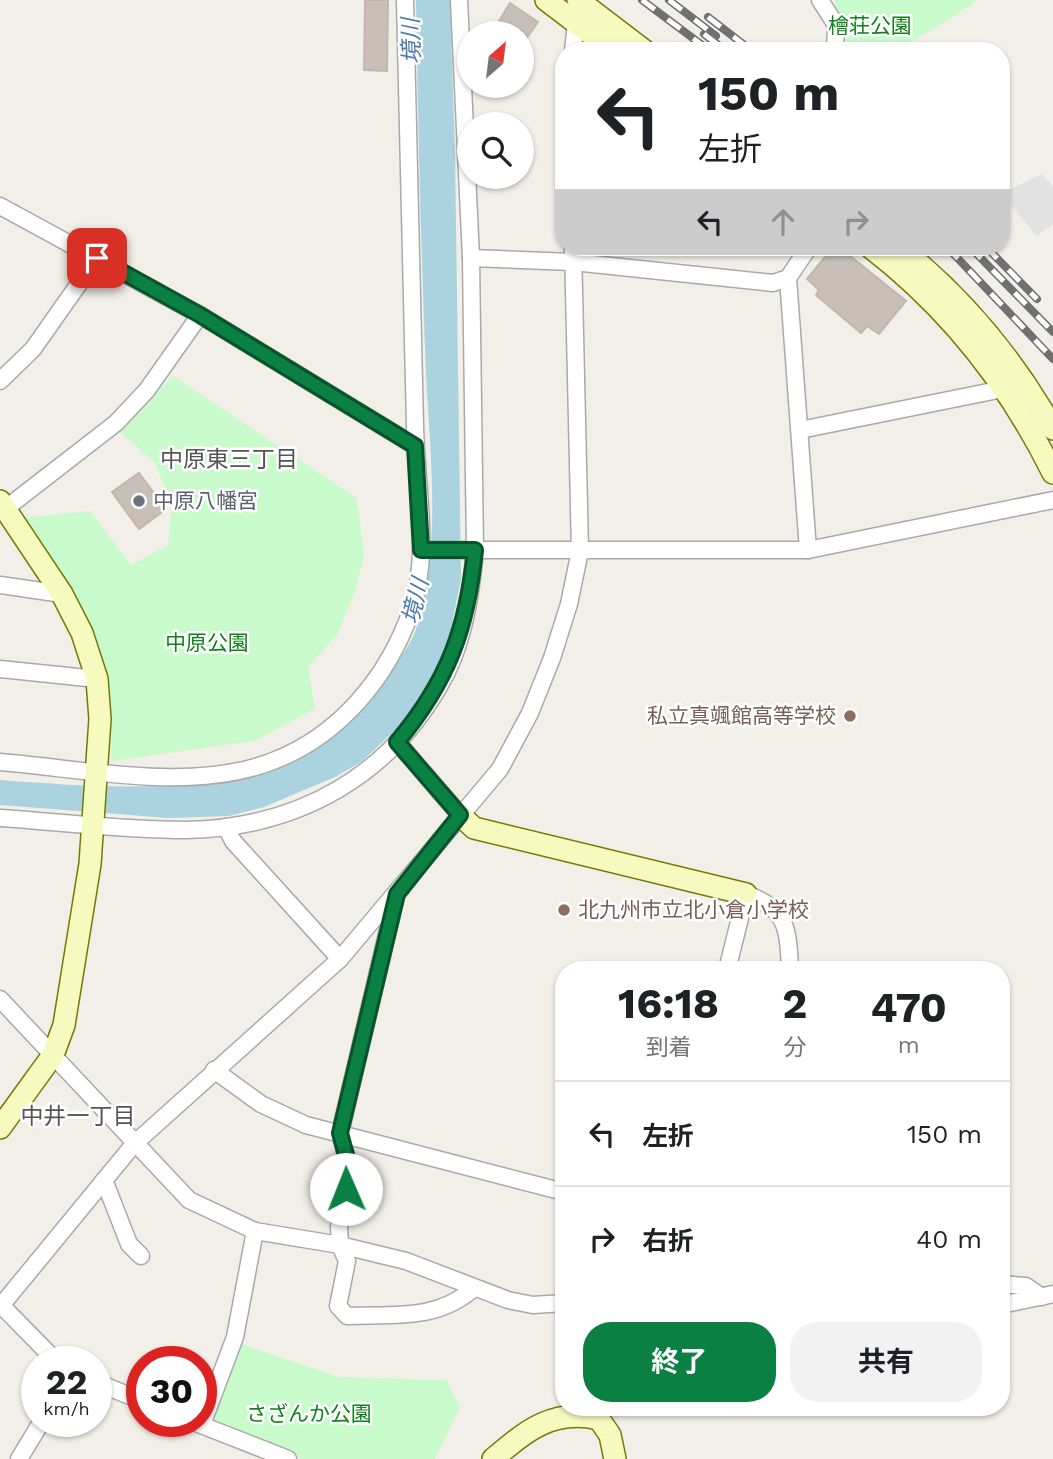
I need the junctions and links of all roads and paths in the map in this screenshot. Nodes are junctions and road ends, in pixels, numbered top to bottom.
1 (405, 0) edge
2 (458, 0) edge
3 (546, 0) edge
4 (578, 0) edge
5 (820, 0) edge
6 (576, 23) junction
7 (574, 42) edge
8 (601, 42) edge
9 (633, 42) edge
10 (835, 42) edge
11 (0, 206) edge
12 (555, 255) edge
13 (573, 256) edge
14 (587, 256) edge
15 (803, 256) edge
16 (880, 256) edge
17 (910, 256) edge
18 (97, 258) junction
19 (471, 258) junction
20 (788, 278) junction
21 (200, 315) junction
22 (0, 381) edge
23 (1003, 387) junction
24 (1053, 429) edge
25 (800, 430) junction
26 (415, 446) junction
27 (1053, 472) edge
28 (1053, 500) edge
29 (3, 505) edge
30 (424, 550) junction
31 (471, 550) junction
32 (808, 550) junction
33 (580, 551) junction
34 (0, 585) edge
35 (62, 594) junction
36 (0, 669) edge
37 (97, 679) junction
38 (397, 742) junction
39 (0, 762) edge
40 (97, 774) junction
41 (460, 815) junction
42 (0, 818) edge
43 (93, 820) junction
44 (226, 827) junction
45 (397, 894) junction
46 (746, 894) junction
47 (340, 959) junction
48 (729, 961) edge
49 (789, 961) edge
50 (0, 999) edge
51 (53, 1055) junction
52 (214, 1070) junction
53 (0, 1128) edge
54 (340, 1133) junction
55 (134, 1144) junction
56 (104, 1180) junction
57 (555, 1190) edge
58 (255, 1231) junction
59 (340, 1245) junction
60 (141, 1256) dead end
61 (1010, 1285) edge
62 (474, 1288) junction
63 (1047, 1296) edge
64 (555, 1304) edge
65 (1010, 1304) edge
66 (0, 1305) edge
67 (41, 1346) edge
68 (217, 1375) edge
69 (565, 1416) edge
70 (604, 1416) edge
71 (217, 1431) edge
72 (32, 1437) edge
73 (19, 1459) edge
74 (288, 1459) edge
75 (493, 1459) edge
76 (615, 1459) edge

1 - 26 street
2 - 19 street
3 - 6 street
4 - 9 street
5 - 10 street
6 - 7 street
6 - 8 street
11 - 18 street
12 - 19 street
13 - 33 street
14 - 20 street
15 - 20 street
16 - 23 street
17 - 24 street
18 - 21 street
18 - 22 street
19 - 31 street
20 - 25 street
21 - 26 street
21 - 29 street
23 - 25 street
23 - 27 street
25 - 32 street
26 - 30 street
28 - 32 street
29 - 35 street
30 - 31 street
30 - 40 street
31 - 33 street
31 - 38 street
32 - 33 street
33 - 41 street
34 - 35 street
35 - 37 street
36 - 37 street
37 - 40 street
38 - 41 street
38 - 44 street
39 - 40 street
40 - 43 street
41 - 45 street
41 - 46 street
42 - 43 street
43 - 44 street
43 - 51 street
44 - 47 street
45 - 47 street
45 - 54 street
46 - 48 street
46 - 49 street
47 - 52 street
50 - 51 street
51 - 53 street
51 - 55 street
52 - 54 street
52 - 55 street
54 - 57 street
54 - 59 street
55 - 56 street
55 - 58 street
56 - 60 street
56 - 66 street
58 - 59 street
58 - 68 street
59 - 62 street
59 - 62 street
61 - 63 street
62 - 64 street
63 - 65 street
66 - 67 street
69 - 75 street
70 - 76 street
71 - 74 street
72 - 73 street

